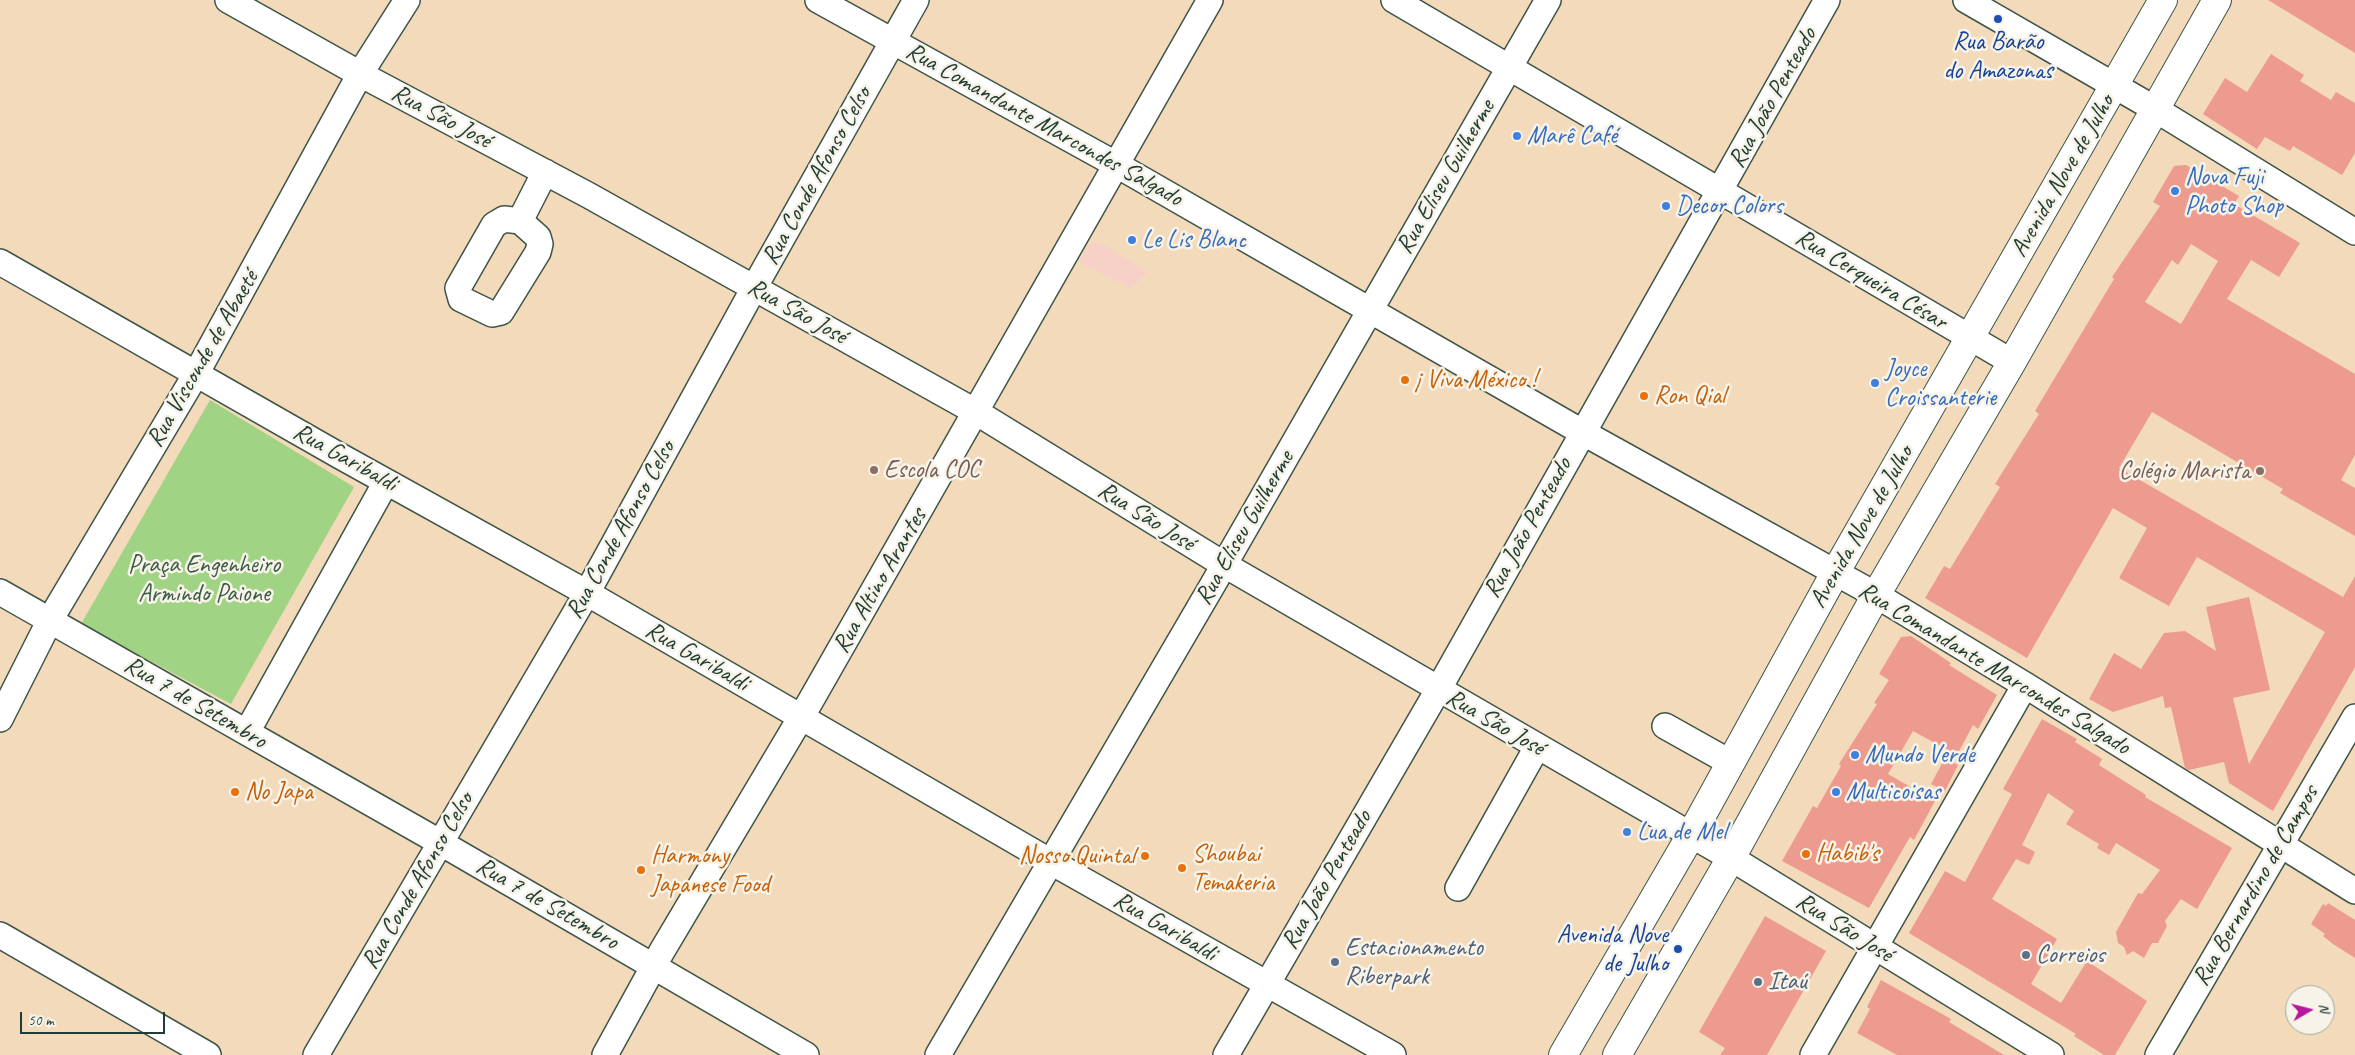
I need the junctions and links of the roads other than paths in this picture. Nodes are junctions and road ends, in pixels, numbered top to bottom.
1 (228, 0) edge
2 (407, 0) edge
3 (818, 0) edge
4 (916, 0) edge
5 (1210, 0) edge
6 (1394, 0) edge
7 (1548, 0) edge
8 (1827, 0) edge
9 (1966, 0) edge
10 (2163, 0) edge
11 (2217, 0) edge
12 (893, 41) junction
13 (1509, 67) junction
14 (360, 74) junction
15 (2114, 86) junction
16 (2155, 109) junction
17 (1117, 165) junction
18 (545, 172) junction
19 (1721, 192) junction
20 (520, 221) dead end
21 (2355, 232) edge
22 (0, 262) edge
23 (754, 288) junction
24 (1370, 311) junction
25 (1971, 339) junction
26 (2012, 362) junction
27 (196, 374) junction
28 (976, 412) junction
29 (1582, 432) junction
30 (386, 482) junction
31 (1223, 564) junction
32 (1835, 573) junction
33 (0, 592) edge
34 (588, 594) junction
35 (1876, 595) junction
36 (50, 620) junction
37 (2025, 685) junction
38 (1438, 690) junction
39 (2355, 717) edge
40 (800, 718) junction
41 (0, 719) edge
42 (1665, 726) dead end
43 (247, 732) junction
44 (1537, 747) junction
45 (1731, 763) junction
46 (1691, 834) junction
47 (441, 843) junction
48 (2280, 845) junction
49 (1731, 858) junction
50 (1051, 862) junction
51 (1458, 888) dead end
52 (2354, 889) edge
53 (0, 935) edge
54 (1874, 946) junction
55 (654, 967) junction
56 (1266, 984) junction
57 (208, 1055) edge
58 (316, 1055) edge
59 (605, 1055) edge
60 (806, 1055) edge
61 (938, 1055) edge
62 (1226, 1055) edge
63 (1393, 1055) edge
64 (1563, 1055) edge
65 (1617, 1055) edge
66 (1813, 1055) edge
67 (2051, 1055) edge
68 (2158, 1055) edge

1 - 14 street, Rua São José
2 - 14 street, Rua Visconde de Abaeté
3 - 12 street, Rua Comandante Marcondes Salgado
4 - 12 street, Rua Conde Afonso Celso
5 - 17 street, Rua Altino Arantes
6 - 13 street, Rua Cerqueira César
7 - 13 street, Rua Eliseu Guilherme
8 - 19 street, Rua João Penteado
9 - 15 street
10 - 15 main road, Avenida Nove de Julho
11 - 16 main road, Avenida Nove de Julho
12 - 17 street, Rua Comandante Marcondes Salgado
12 - 23 street, Rua Conde Afonso Celso
13 - 19 street, Rua Cerqueira César
13 - 24 street, Rua Eliseu Guilherme
14 - 18 street, Rua São José
14 - 27 street, Rua Visconde de Abaeté
15 - 16 street
15 - 25 main road, Avenida Nove de Julho
16 - 21 street
16 - 26 main road, Avenida Nove de Julho
17 - 24 street, Rua Comandante Marcondes Salgado
17 - 28 street, Rua Altino Arantes
18 - 20 street
18 - 23 street, Rua São José
19 - 25 street, Rua Cerqueira César
19 - 29 street, Rua João Penteado
22 - 27 street, Rua Garibaldi
23 - 28 street, Rua São José
23 - 34 street, Rua Conde Afonso Celso
24 - 29 street, Rua Comandante Marcondes Salgado
24 - 31 street, Rua Eliseu Guilherme
25 - 26 street, Rua Cerqueira César
25 - 32 main road, Avenida Nove de Julho
26 - 35 main road, Avenida Nove de Julho
27 - 30 street, Rua Garibaldi
27 - 36 street, Rua Visconde de Abaeté
28 - 31 street, Rua São José
28 - 40 street, Rua Altino Arantes
29 - 32 street, Rua Comandante Marcondes Salgado
29 - 38 street, Rua João Penteado
30 - 34 street, Rua Garibaldi
30 - 43 street
31 - 38 street, Rua São José
31 - 50 street, Rua Eliseu Guilherme
32 - 35 street, Rua Comandante Marcondes Salgado
32 - 45 main road, Avenida Nove de Julho
33 - 36 street, Rua 7 de Setembro
34 - 40 street, Rua Garibaldi
34 - 47 street, Rua Conde Afonso Celso
35 - 37 street, Rua Comandante Marcondes Salgado
35 - 49 main road, Avenida Nove de Julho
36 - 41 street, Rua Visconde de Abaeté
36 - 43 street, Rua 7 de Setembro
37 - 48 street, Rua Comandante Marcondes Salgado
37 - 54 street
38 - 44 street, Rua São José
38 - 56 street, Rua João Penteado
39 - 48 street, Rua Bernardino de Campos
40 - 50 street, Rua Garibaldi
40 - 55 street, Rua Altino Arantes
42 - 45 street
43 - 47 street, Rua 7 de Setembro
44 - 46 street, Rua São José
44 - 51 street
45 - 46 main road, Avenida Nove de Julho
46 - 49 street, Rua São José
46 - 64 main road, Avenida Nove de Julho
47 - 55 street, Rua 7 de Setembro
47 - 58 street, Rua Conde Afonso Celso
48 - 52 street, Rua Comandante Marcondes Salgado
48 - 68 street, Rua Bernardino de Campos
49 - 54 street, Rua São José
49 - 65 main road, Avenida Nove de Julho
50 - 56 street, Rua Garibaldi
50 - 61 street, Rua Eliseu Guilherme
53 - 57 street
54 - 66 street
54 - 67 street, Rua São José
55 - 59 street, Rua Altino Arantes
55 - 60 street, Rua 7 de Setembro
56 - 62 street, Rua João Penteado
56 - 63 street, Rua Garibaldi

